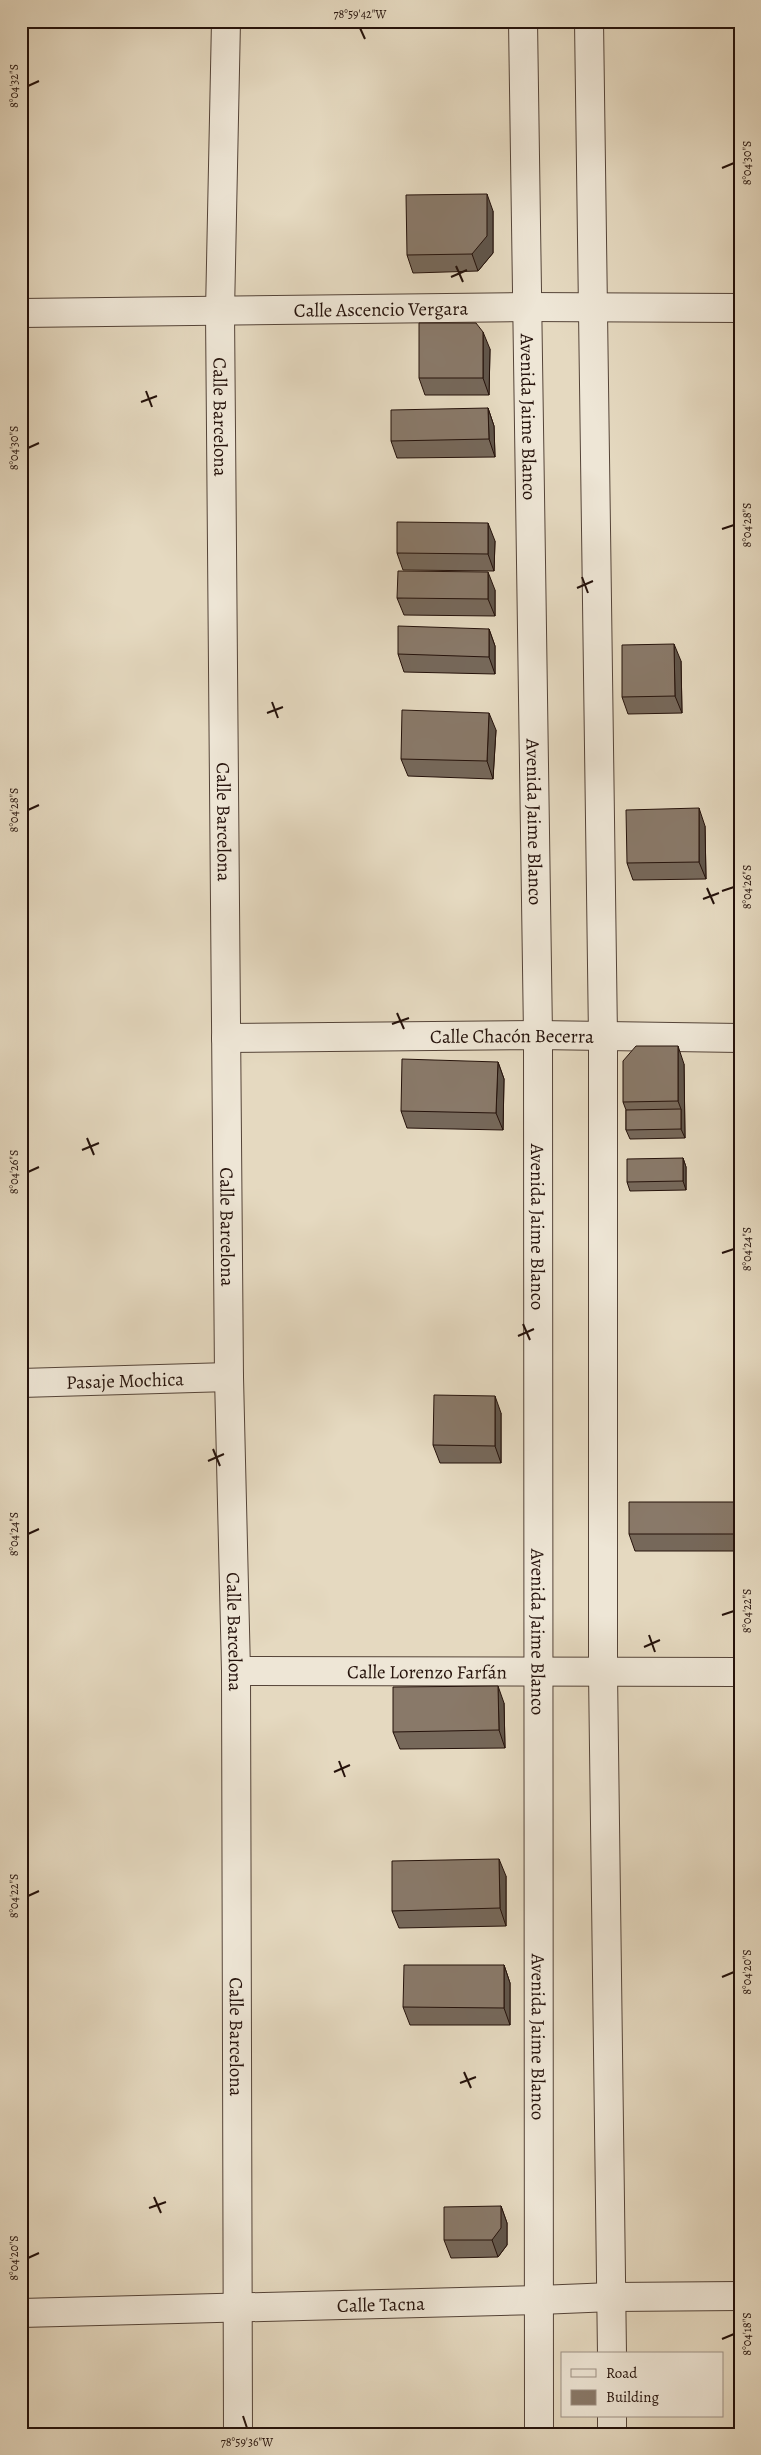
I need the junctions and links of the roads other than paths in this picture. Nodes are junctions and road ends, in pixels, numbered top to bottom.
1 (226, 21) edge
2 (523, 21) edge
3 (588, 21) edge
4 (527, 307) junction
5 (592, 307) junction
6 (740, 308) edge
7 (220, 312) junction
8 (21, 313) edge
9 (538, 1035) junction
10 (603, 1037) junction
11 (226, 1038) junction
12 (740, 1038) edge
13 (229, 1377) junction
14 (21, 1383) edge
15 (236, 1671) junction
16 (540, 1671) junction
17 (603, 1672) junction
18 (740, 1672) edge
19 (740, 2296) edge
20 (612, 2297) junction
21 (539, 2300) junction
22 (236, 2308) junction
23 (21, 2313) edge
24 (612, 2352) edge
25 (612, 2418) edge
26 (238, 2434) edge
27 (539, 2434) edge
28 (612, 2434) edge

1 - 7 street, Calle Barcelona
2 - 4 street, Avenida Jaime Blanco
3 - 5 street
4 - 5 street, Calle Ascencio Vergara
4 - 7 street, Calle Ascencio Vergara
4 - 9 street, Avenida Jaime Blanco
5 - 6 street, Calle Ascencio Vergara
5 - 10 street
7 - 8 street, Calle Ascencio Vergara
7 - 11 street, Calle Barcelona
9 - 10 street, Calle Chacón Becerra
9 - 11 street, Calle Chacón Becerra
9 - 16 street, Avenida Jaime Blanco
10 - 12 street, Calle Chacón Becerra
10 - 17 street
11 - 13 street, Calle Barcelona
13 - 14 street, Pasaje Mochica
13 - 15 street, Calle Barcelona
15 - 16 street, Calle Lorenzo Farfán
15 - 22 street, Calle Barcelona
16 - 17 street, Calle Lorenzo Farfán
16 - 21 street, Avenida Jaime Blanco
17 - 18 street, Calle Lorenzo Farfán
17 - 20 street
19 - 20 street, Calle Tacna
20 - 21 street, Calle Tacna
20 - 24 street
21 - 22 street, Calle Tacna
21 - 27 street, Avenida Jaime Blanco
22 - 23 street, Calle Tacna
22 - 26 street, Calle Barcelona
25 - 28 street

